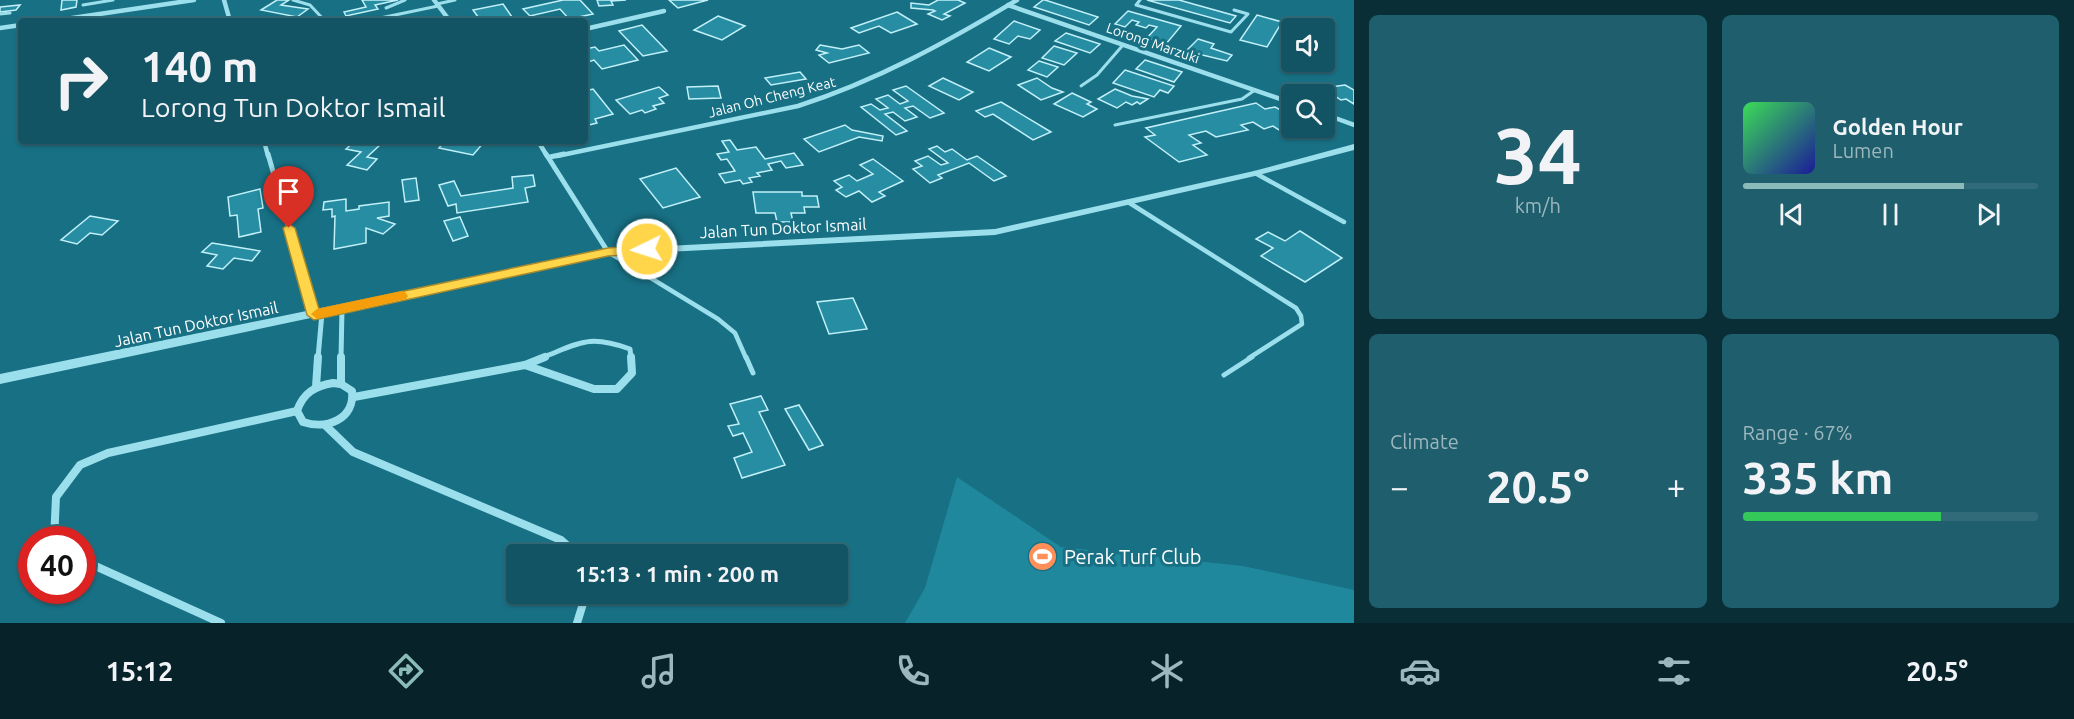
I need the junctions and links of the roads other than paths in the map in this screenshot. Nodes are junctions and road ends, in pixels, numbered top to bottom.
1 (113, 0) edge
2 (194, 0) edge
3 (224, 0) edge
4 (293, 0) edge
5 (405, 0) edge
6 (455, 0) edge
7 (1017, 0) edge
8 (1140, 0) edge
9 (184, 1) edge
10 (436, 3) edge
11 (83, 5) dead end
12 (1008, 5) junction
13 (386, 8) dead end
14 (1234, 10) dead end
15 (664, 11) dead end
16 (10, 13) dead end
17 (0, 14) edge
18 (80, 18) edge
19 (229, 18) edge
20 (323, 18) edge
21 (378, 18) edge
22 (448, 18) edge
23 (18, 25) edge
24 (0, 28) edge
25 (588, 28) edge
26 (1123, 45) junction
27 (1081, 86) dead end
28 (1255, 90) junction
29 (1281, 99) edge
30 (1335, 118) edge
31 (1115, 125) dead end
32 (1354, 125) edge
33 (265, 144) edge
34 (540, 144) edge
35 (1354, 147) edge
36 (550, 158) junction
37 (1255, 173) junction
38 (1128, 202) junction
39 (1344, 222) dead end
40 (608, 252) junction
41 (342, 309) junction
42 (318, 314) junction
43 (525, 365) junction
44 (753, 373) dead end
45 (1224, 375) dead end
46 (0, 379) edge
47 (341, 384) junction
48 (316, 387) junction
49 (354, 397) junction
50 (297, 411) junction
51 (326, 426) junction
52 (55, 526) edge
53 (566, 544) edge
54 (96, 566) edge
55 (583, 604) edge
56 (221, 623) edge
57 (577, 623) edge

1 - 11 lane
2 - 9 street
3 - 19 street
4 - 20 lane
5 - 13 lane
6 - 10 lane
7 - 12 street, Jalan Oh Cheng Keat
8 - 14 lane
9 - 18 street
10 - 21 lane
10 - 22 street
12 - 26 street, Lorong Marzuki
12 - 36 street, Jalan Oh Cheng Keat
15 - 25 street
16 - 17 lane
23 - 24 street
26 - 27 lane
26 - 28 street, Lorong Marzuki
28 - 29 street, Lorong Marzuki
28 - 31 lane
30 - 32 street
33 - 42 street
34 - 36 street
35 - 37 street, Jalan Tun Doktor Ismail
36 - 40 street
37 - 38 street, Jalan Tun Doktor Ismail
37 - 39 lane
38 - 40 street, Jalan Tun Doktor Ismail
38 - 45 lane
40 - 41 street, Jalan Tun Doktor Ismail
40 - 44 lane
41 - 42 street, Jalan Tun Doktor Ismail
41 - 47 street
42 - 46 street, Jalan Tun Doktor Ismail
42 - 48 street
43 - 43 street
43 - 49 street
47 - 48 street
47 - 49 street
48 - 50 street
49 - 51 street
50 - 51 street
50 - 52 street
51 - 53 street
54 - 56 street
55 - 57 street

